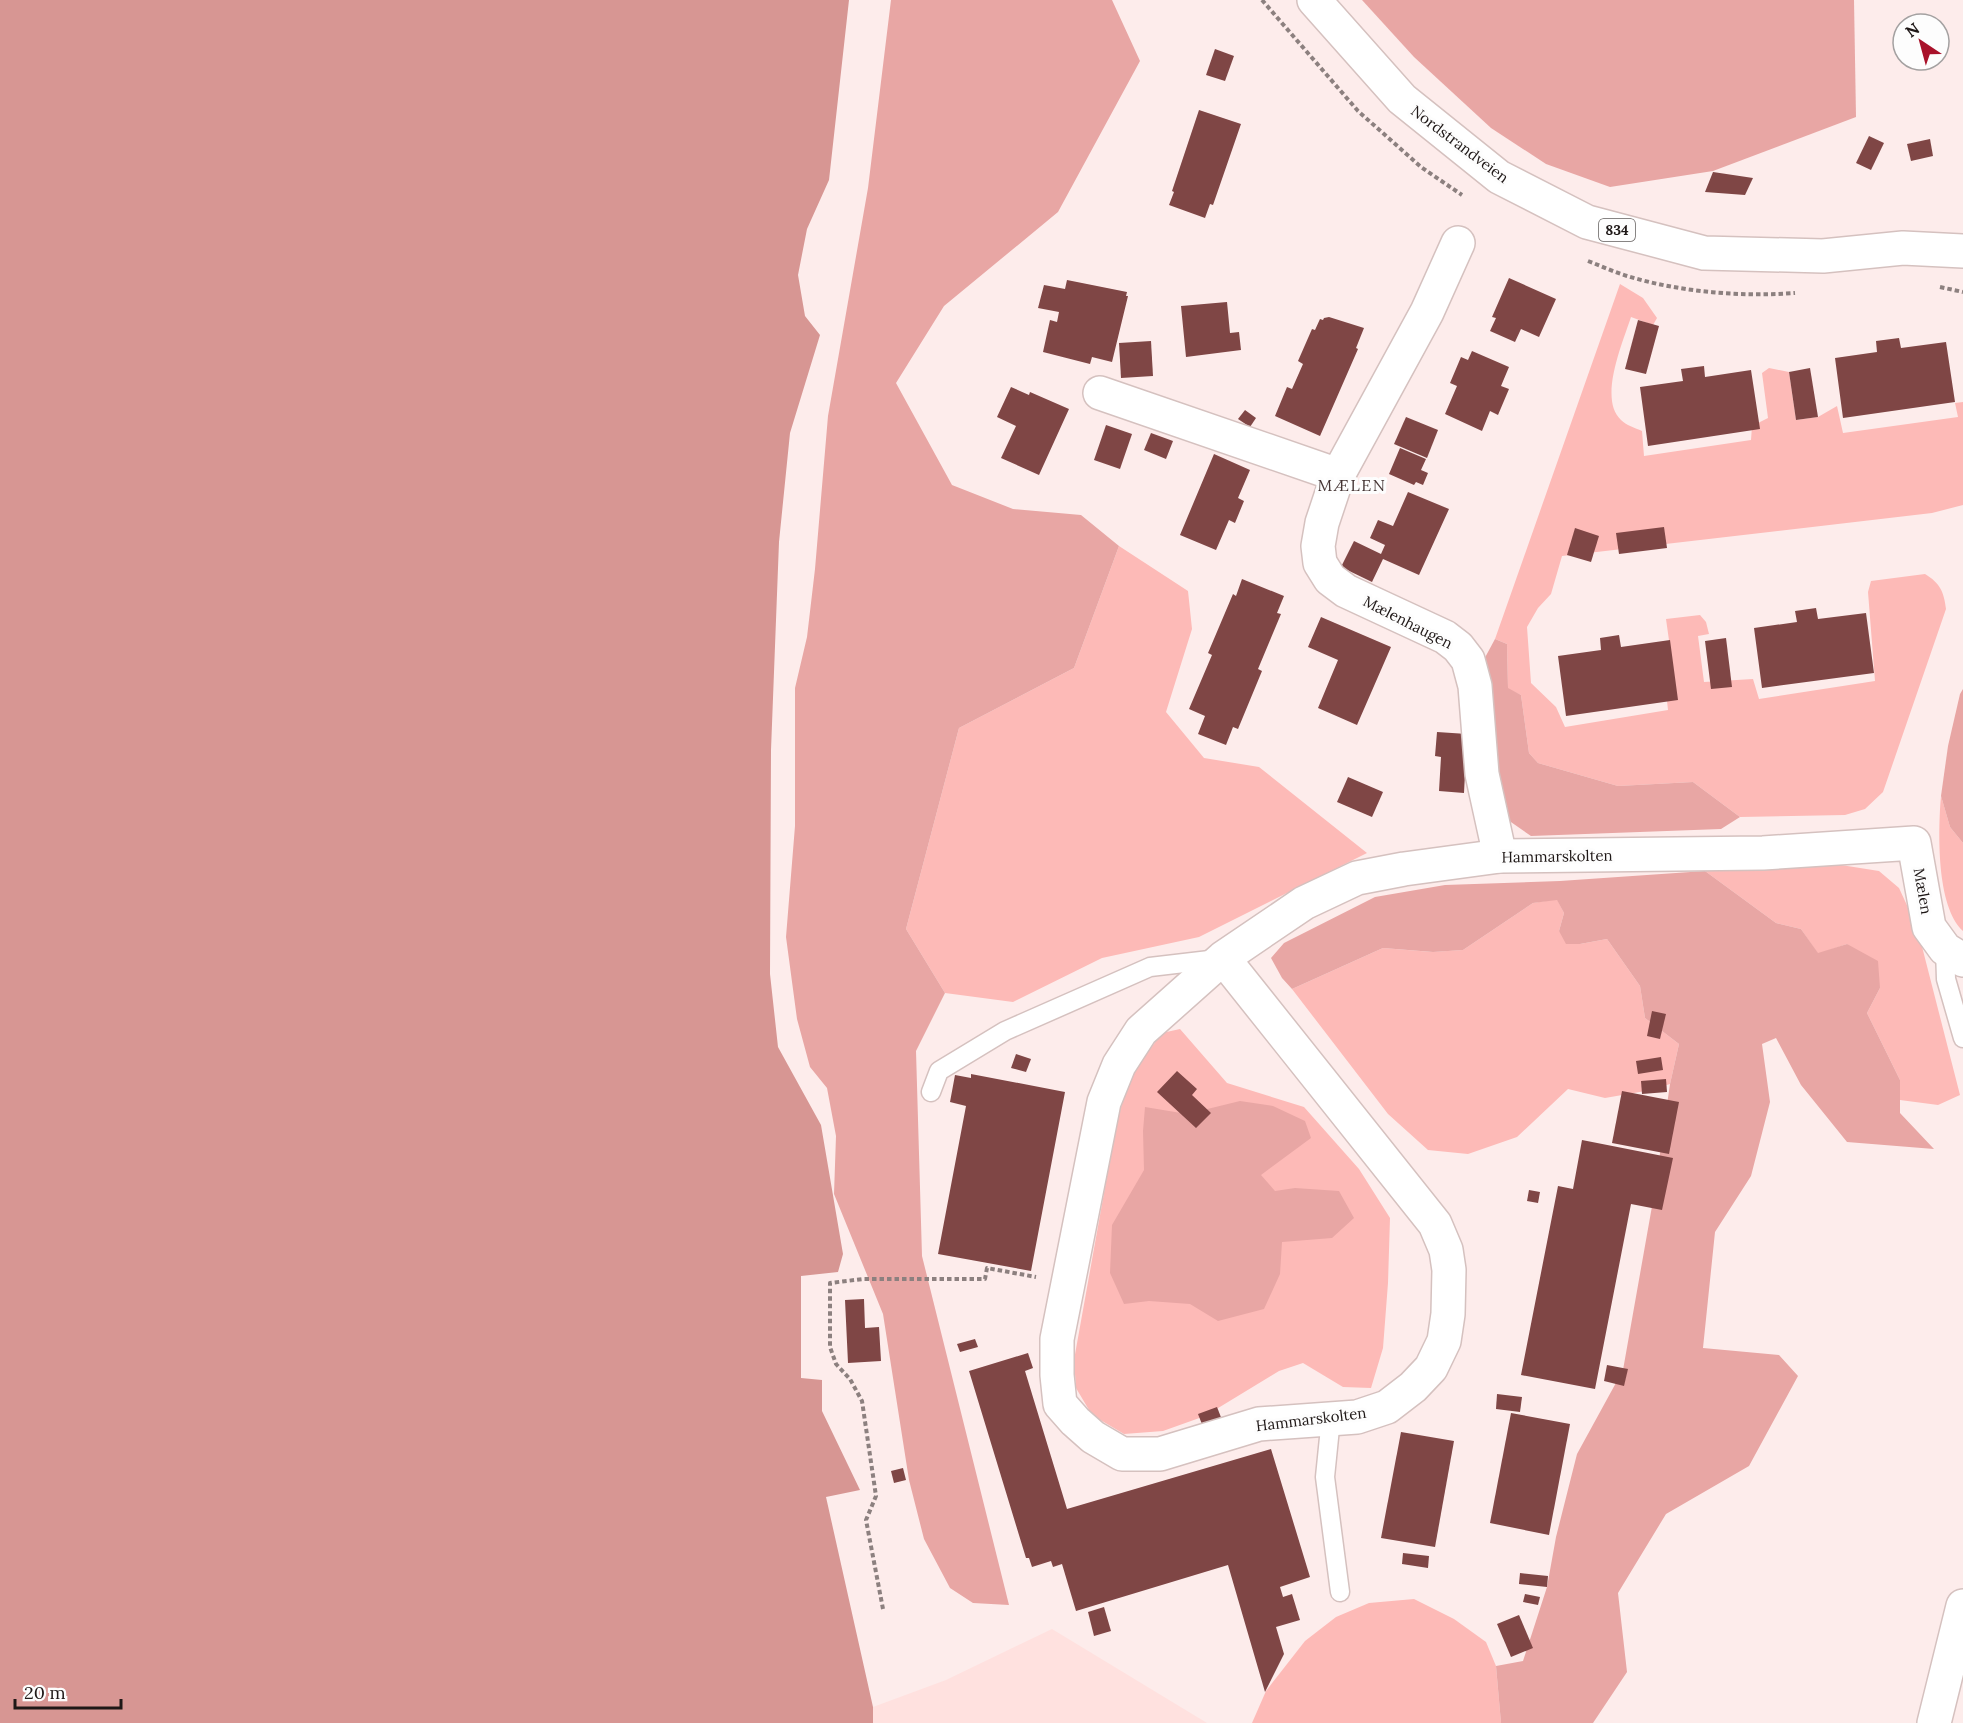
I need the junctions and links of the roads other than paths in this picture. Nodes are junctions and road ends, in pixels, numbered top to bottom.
1 (1314, 0) edge
2 (1458, 243) dead end
3 (1955, 244) edge
4 (1100, 393) dead end
5 (1338, 475) junction
6 (1914, 843) joint
7 (1500, 856) junction
8 (1954, 955) edge
9 (1223, 958) junction
10 (1963, 1038) edge
11 (931, 1092) dead end
12 (1331, 1418) junction
13 (1340, 1592) dead end
14 (1963, 1606) edge
15 (1934, 1723) edge

1 - 3 street, Nordstrandveien / 834
2 - 5 street, Mælenhaugen
4 - 5 street
5 - 7 street, Mælenhaugen
6 - 7 street, Hammarskolten
6 - 8 street, Mælen
7 - 9 street, Hammarskolten
8 - 10 lane
9 - 11 lane
9 - 12 street, Hammarskolten
9 - 12 street, Hammarskolten
12 - 13 lane
14 - 15 street

